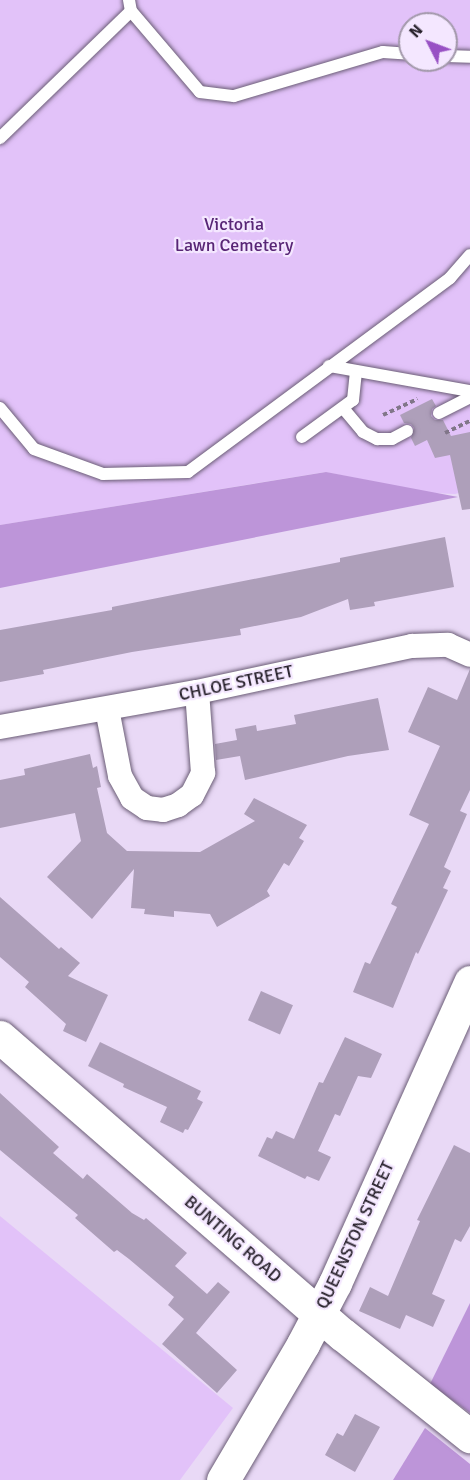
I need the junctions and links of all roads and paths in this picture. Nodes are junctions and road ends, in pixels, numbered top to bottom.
1 (130, 5) edge
2 (398, 53) edge
3 (0, 138) edge
4 (470, 255) edge
5 (329, 366) junction
6 (356, 370) junction
7 (470, 392) edge
8 (424, 396) dead end
9 (470, 397) edge
10 (0, 408) edge
11 (344, 408) junction
12 (439, 413) dead end
13 (383, 415) dead end
14 (470, 421) edge
15 (407, 430) dead end
16 (445, 434) dead end
17 (303, 437) dead end
18 (470, 655) edge
19 (197, 692) junction
20 (107, 709) junction
21 (0, 727) edge
22 (470, 982) edge
23 (0, 1037) edge
24 (319, 1314) junction
25 (470, 1436) edge
26 (223, 1480) edge

1 - 2 lane
1 - 3 lane
4 - 5 lane
5 - 6 lane
5 - 10 lane
6 - 7 lane
6 - 11 lane
8 - 13 path
9 - 12 lane
11 - 15 lane
11 - 17 lane
14 - 16 path
18 - 19 street, CHLOE STREET
19 - 20 street, CHLOE STREET
19 - 20 street
20 - 21 street, CHLOE STREET
22 - 24 main road, QUEENSTON STREET
23 - 24 main road, BUNTING ROAD
24 - 25 main road, BUNTING ROAD
24 - 26 main road, QUEENSTON STREET

